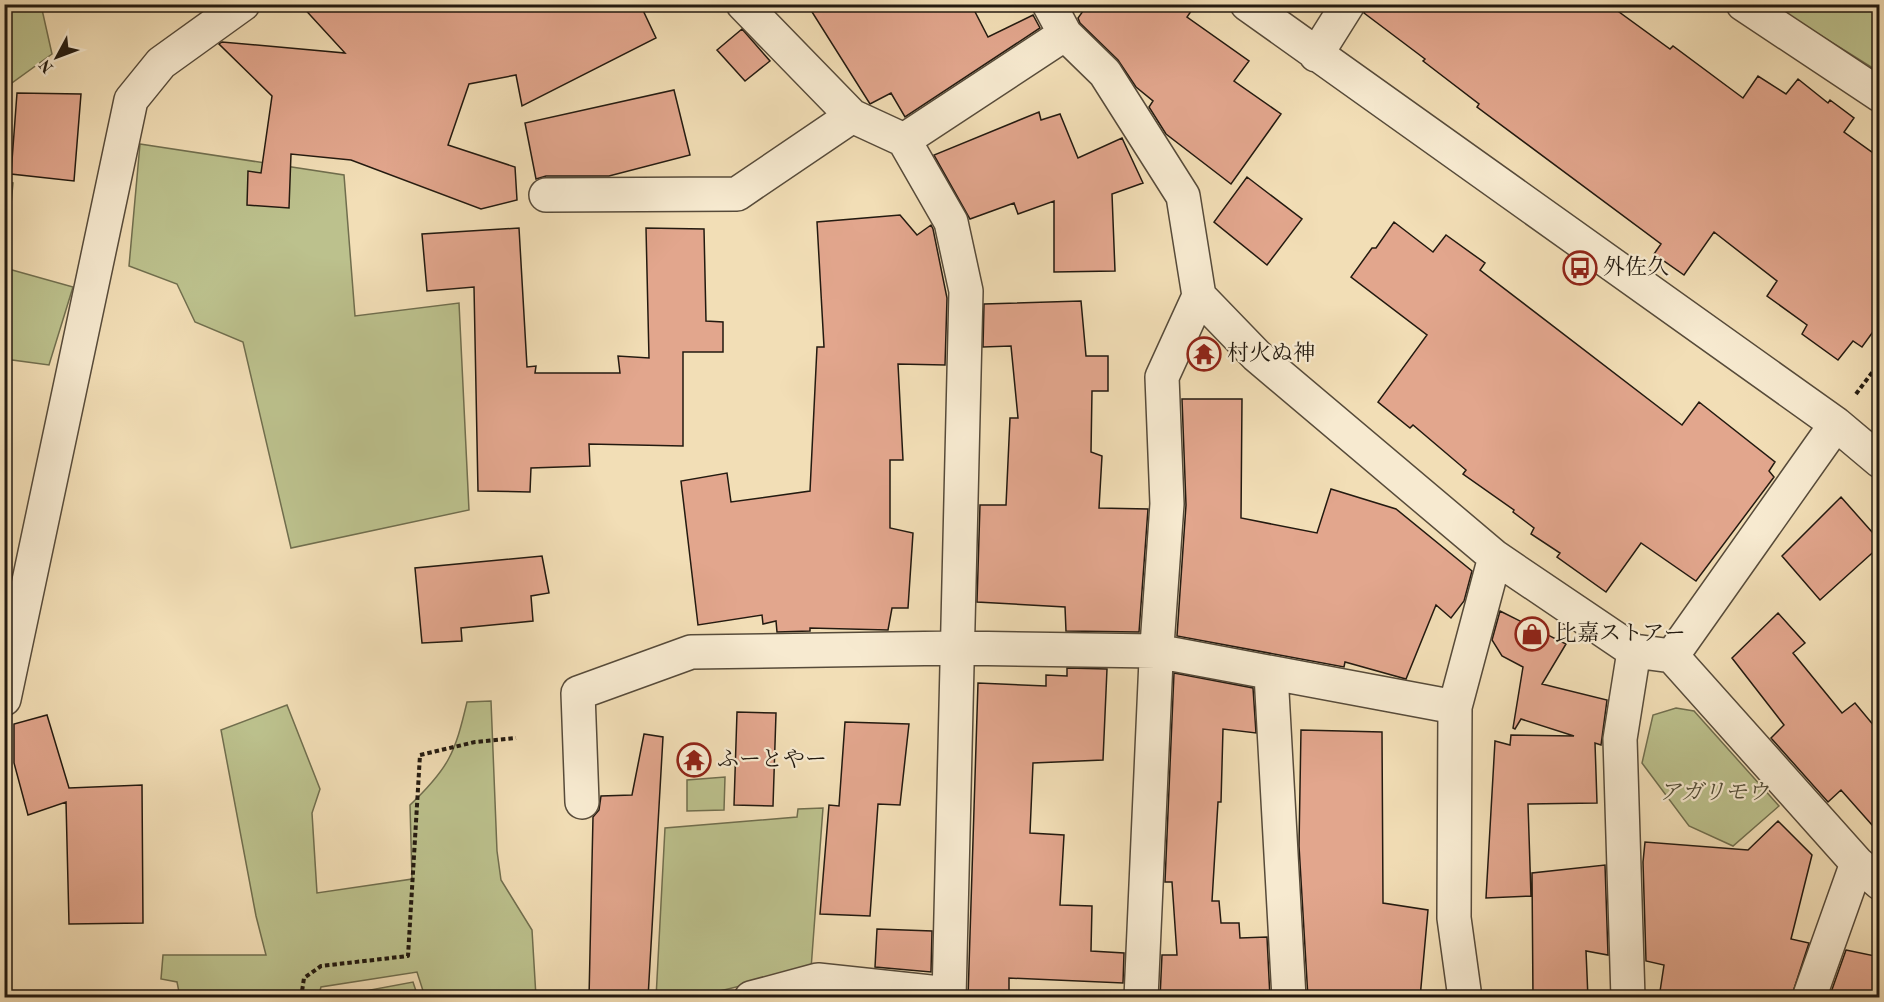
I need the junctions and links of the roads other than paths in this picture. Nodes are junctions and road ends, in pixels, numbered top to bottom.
1 (243, 4) edge
2 (744, 4) edge
3 (1049, 4) edge
4 (1247, 4) edge
5 (1348, 4) edge
6 (1743, 4) edge
7 (1065, 34) junction
8 (1316, 55) junction
9 (1880, 95) edge
10 (852, 116) junction
11 (904, 140) junction
12 (546, 195) dead end
13 (1199, 296) junction
14 (1836, 424) junction
15 (1880, 461) edge
16 (1496, 557) junction
17 (957, 648) junction
18 (1156, 651) junction
19 (1634, 651) junction
20 (1672, 656) junction
21 (1271, 674) junction
22 (4, 699) edge
23 (1455, 707) junction
24 (582, 802) dead end
25 (1868, 873) edge
26 (949, 996) edge
27 (751, 998) edge
28 (1141, 998) edge
29 (1289, 998) edge
30 (1465, 998) edge
31 (1628, 998) edge
32 (1809, 998) edge

1 - 22 street
2 - 10 street
3 - 7 street
4 - 8 street
5 - 8 street
6 - 9 street
7 - 11 street
7 - 13 street
8 - 14 street
10 - 11 street
10 - 12 street
11 - 17 street
13 - 16 street
13 - 18 street
14 - 15 street
14 - 20 street
16 - 19 street
16 - 23 street
17 - 18 street
17 - 24 street
17 - 26 street
18 - 21 street
18 - 28 street
19 - 20 street
19 - 31 street
20 - 25 street
21 - 23 street
21 - 29 street
23 - 30 street
25 - 32 street
26 - 27 street

